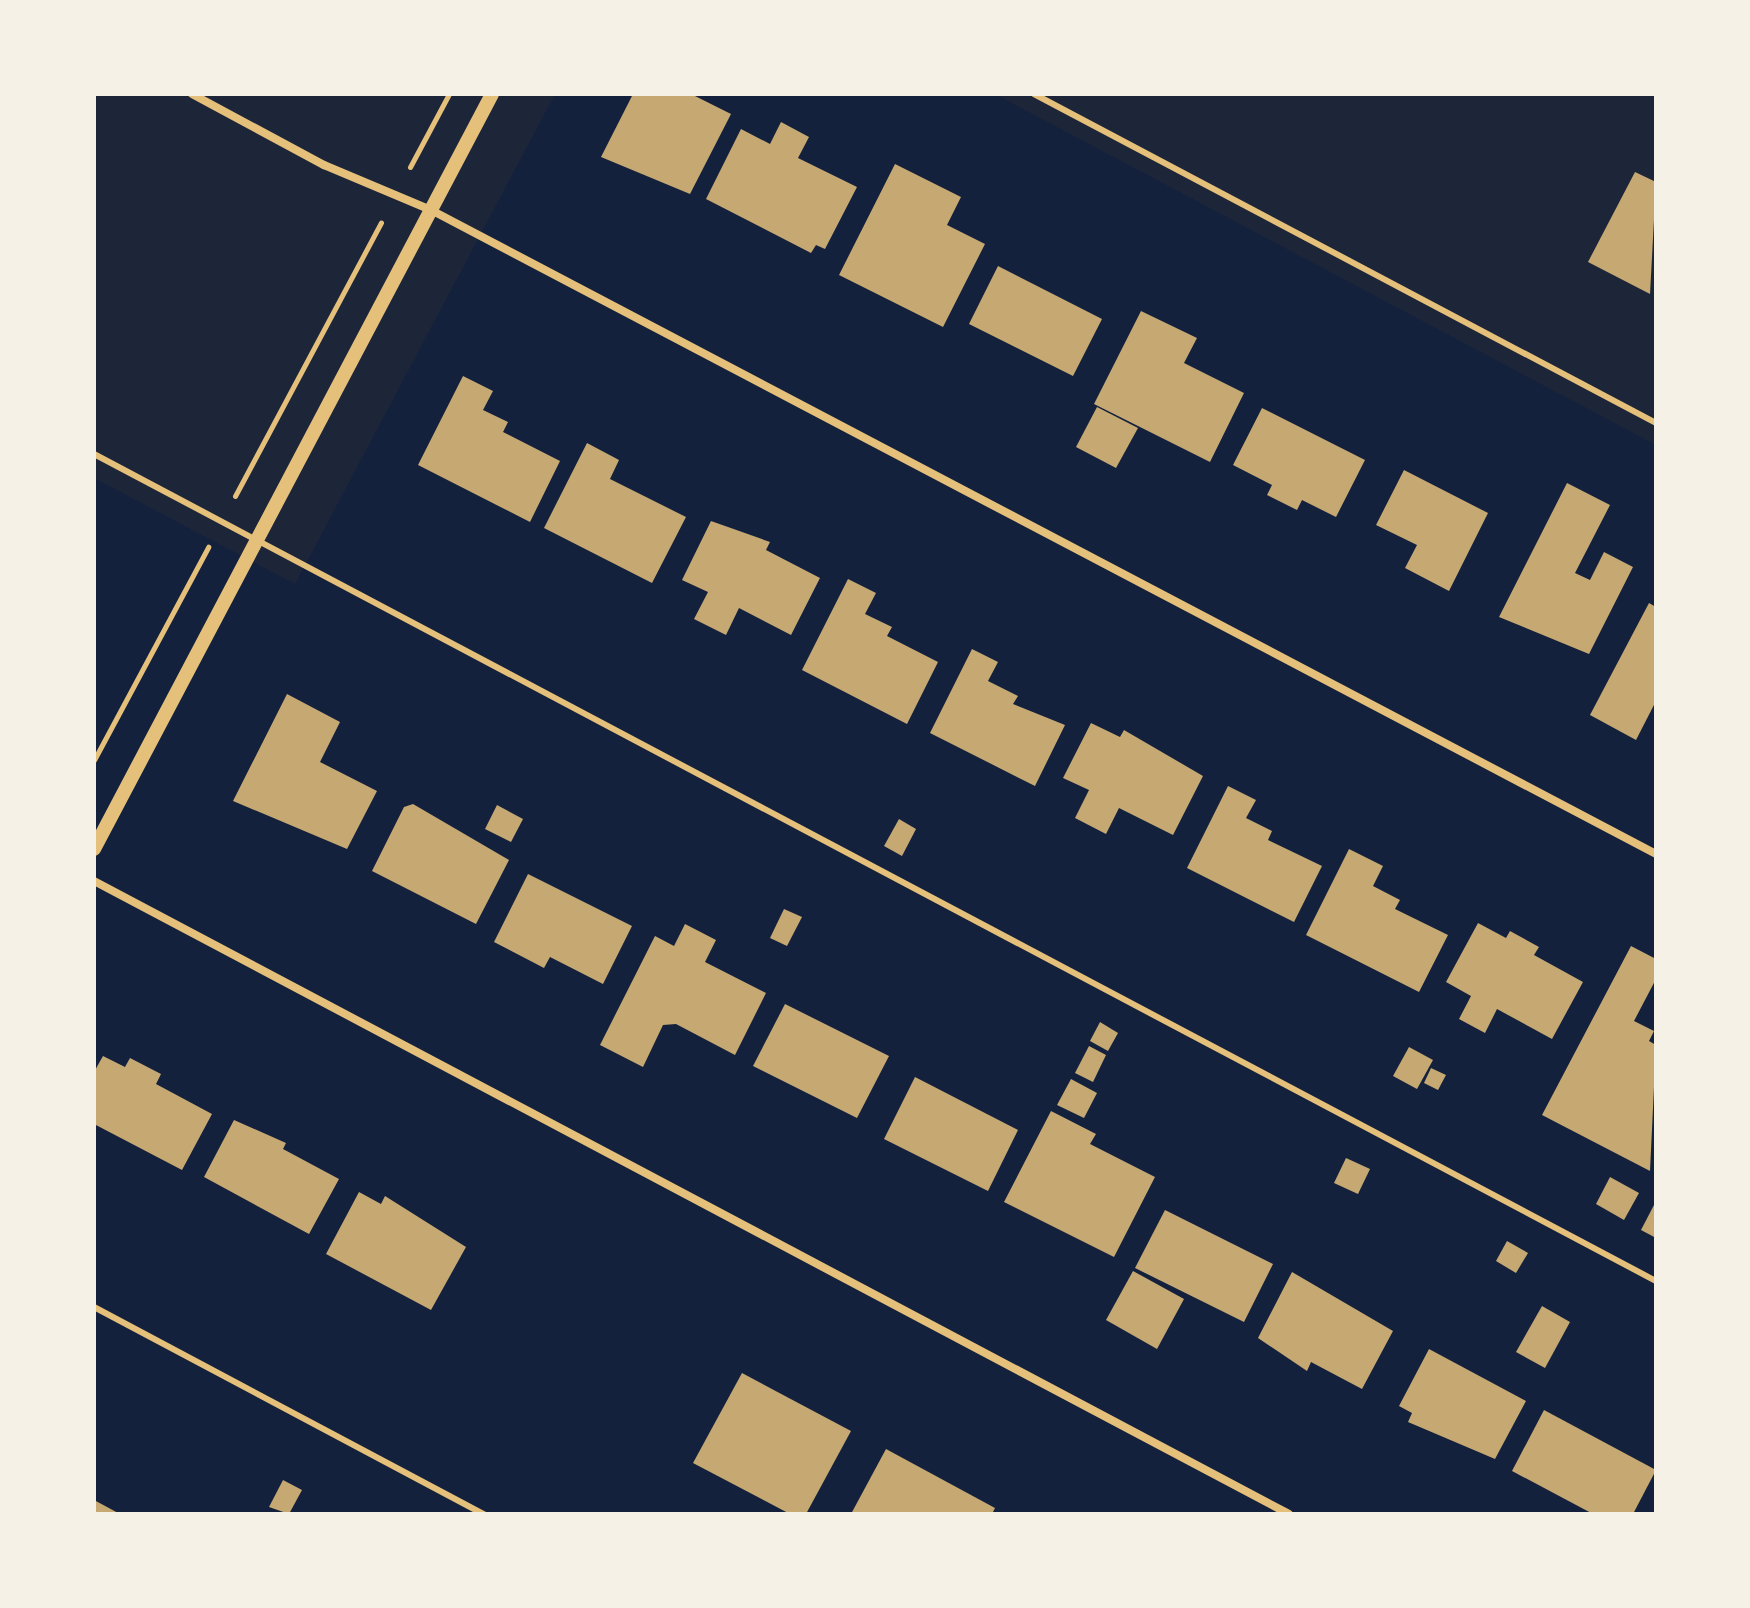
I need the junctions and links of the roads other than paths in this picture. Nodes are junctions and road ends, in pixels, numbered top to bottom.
1 (192, 94) edge
2 (492, 94) edge
3 (1034, 94) edge
4 (431, 210) junction
5 (1656, 423) edge
6 (94, 454) edge
7 (256, 541) junction
8 (94, 849) edge
9 (1656, 854) edge
10 (94, 881) edge
11 (1656, 1281) edge
12 (94, 1307) edge
13 (484, 1514) edge
14 (1289, 1514) edge

1 - 4 street
2 - 4 street
3 - 5 lane
4 - 7 street
4 - 9 street
6 - 7 lane
7 - 8 street
7 - 11 lane
10 - 14 street
12 - 13 lane

